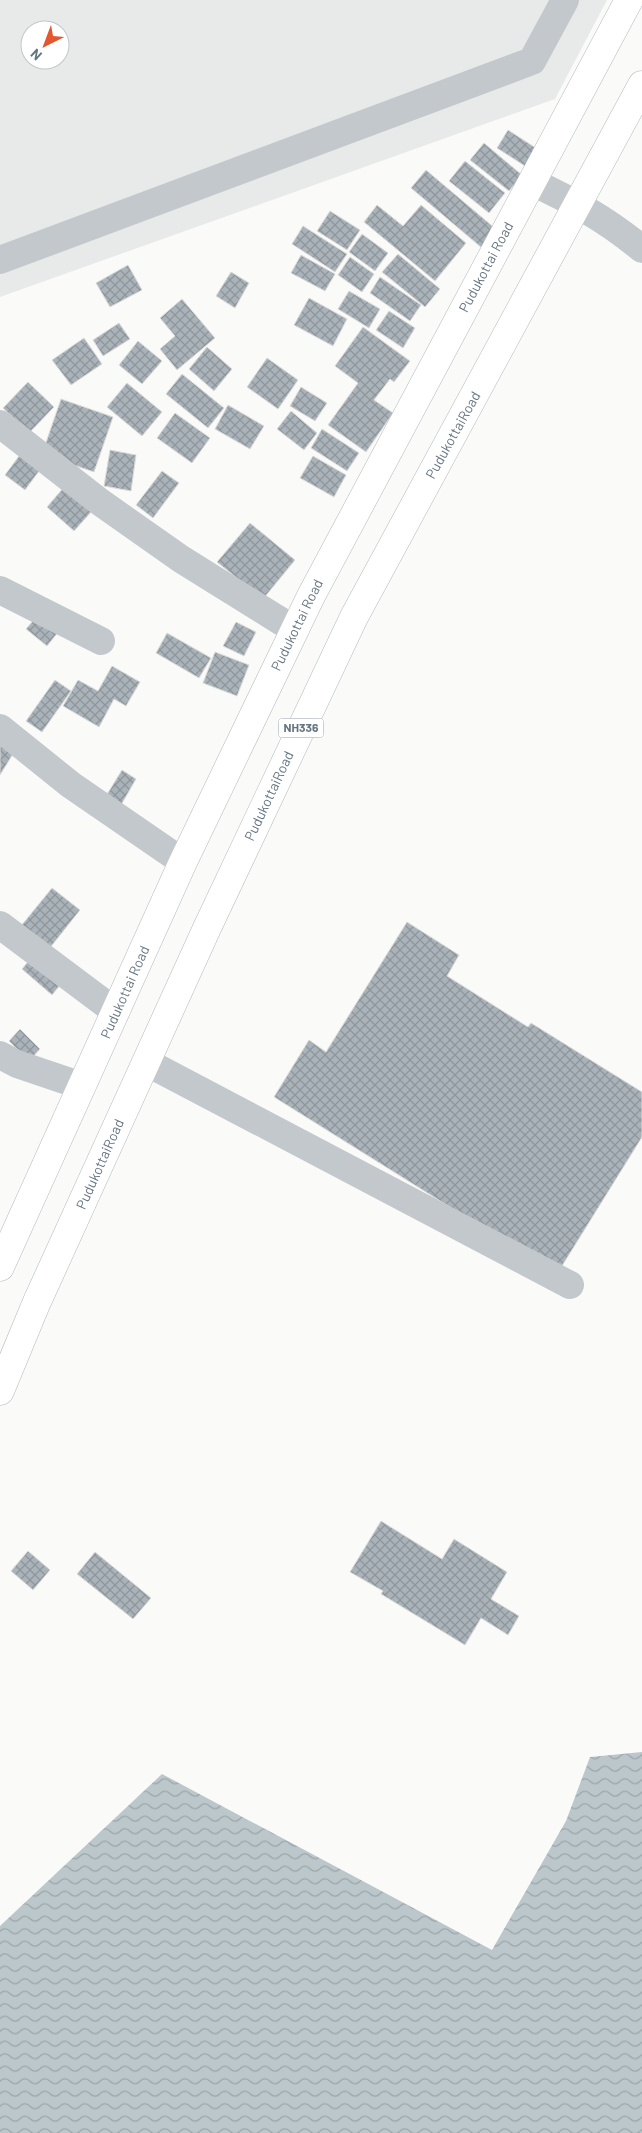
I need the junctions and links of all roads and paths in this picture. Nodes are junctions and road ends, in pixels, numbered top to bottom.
1 (565, 0) edge
2 (629, 0) edge
3 (642, 85) edge
4 (532, 182) junction
5 (579, 204) junction
6 (642, 249) edge
7 (0, 260) edge
8 (0, 424) edge
9 (0, 590) edge
10 (295, 630) junction
11 (101, 641) dead end
12 (0, 728) edge
13 (183, 862) junction
14 (0, 925) edge
15 (116, 1012) junction
16 (0, 1055) edge
17 (146, 1062) junction
18 (82, 1086) junction
19 (0, 1267) edge
20 (570, 1286) dead end
21 (0, 1391) edge

1 - 7 street
2 - 4 highway, Pudukottai Road
3 - 5 highway, PudukottaiRoad / NH336
4 - 5 street
4 - 10 highway, Pudukottai Road
5 - 6 street
5 - 17 highway, PudukottaiRoad / NH336
8 - 10 street
9 - 11 street
10 - 13 highway, Pudukottai Road
12 - 13 street
13 - 15 highway, Pudukottai Road
14 - 15 street
15 - 18 highway, Pudukottai Road
16 - 18 street
17 - 20 street
17 - 21 highway, PudukottaiRoad / NH336
18 - 19 highway, Pudukottai Road

